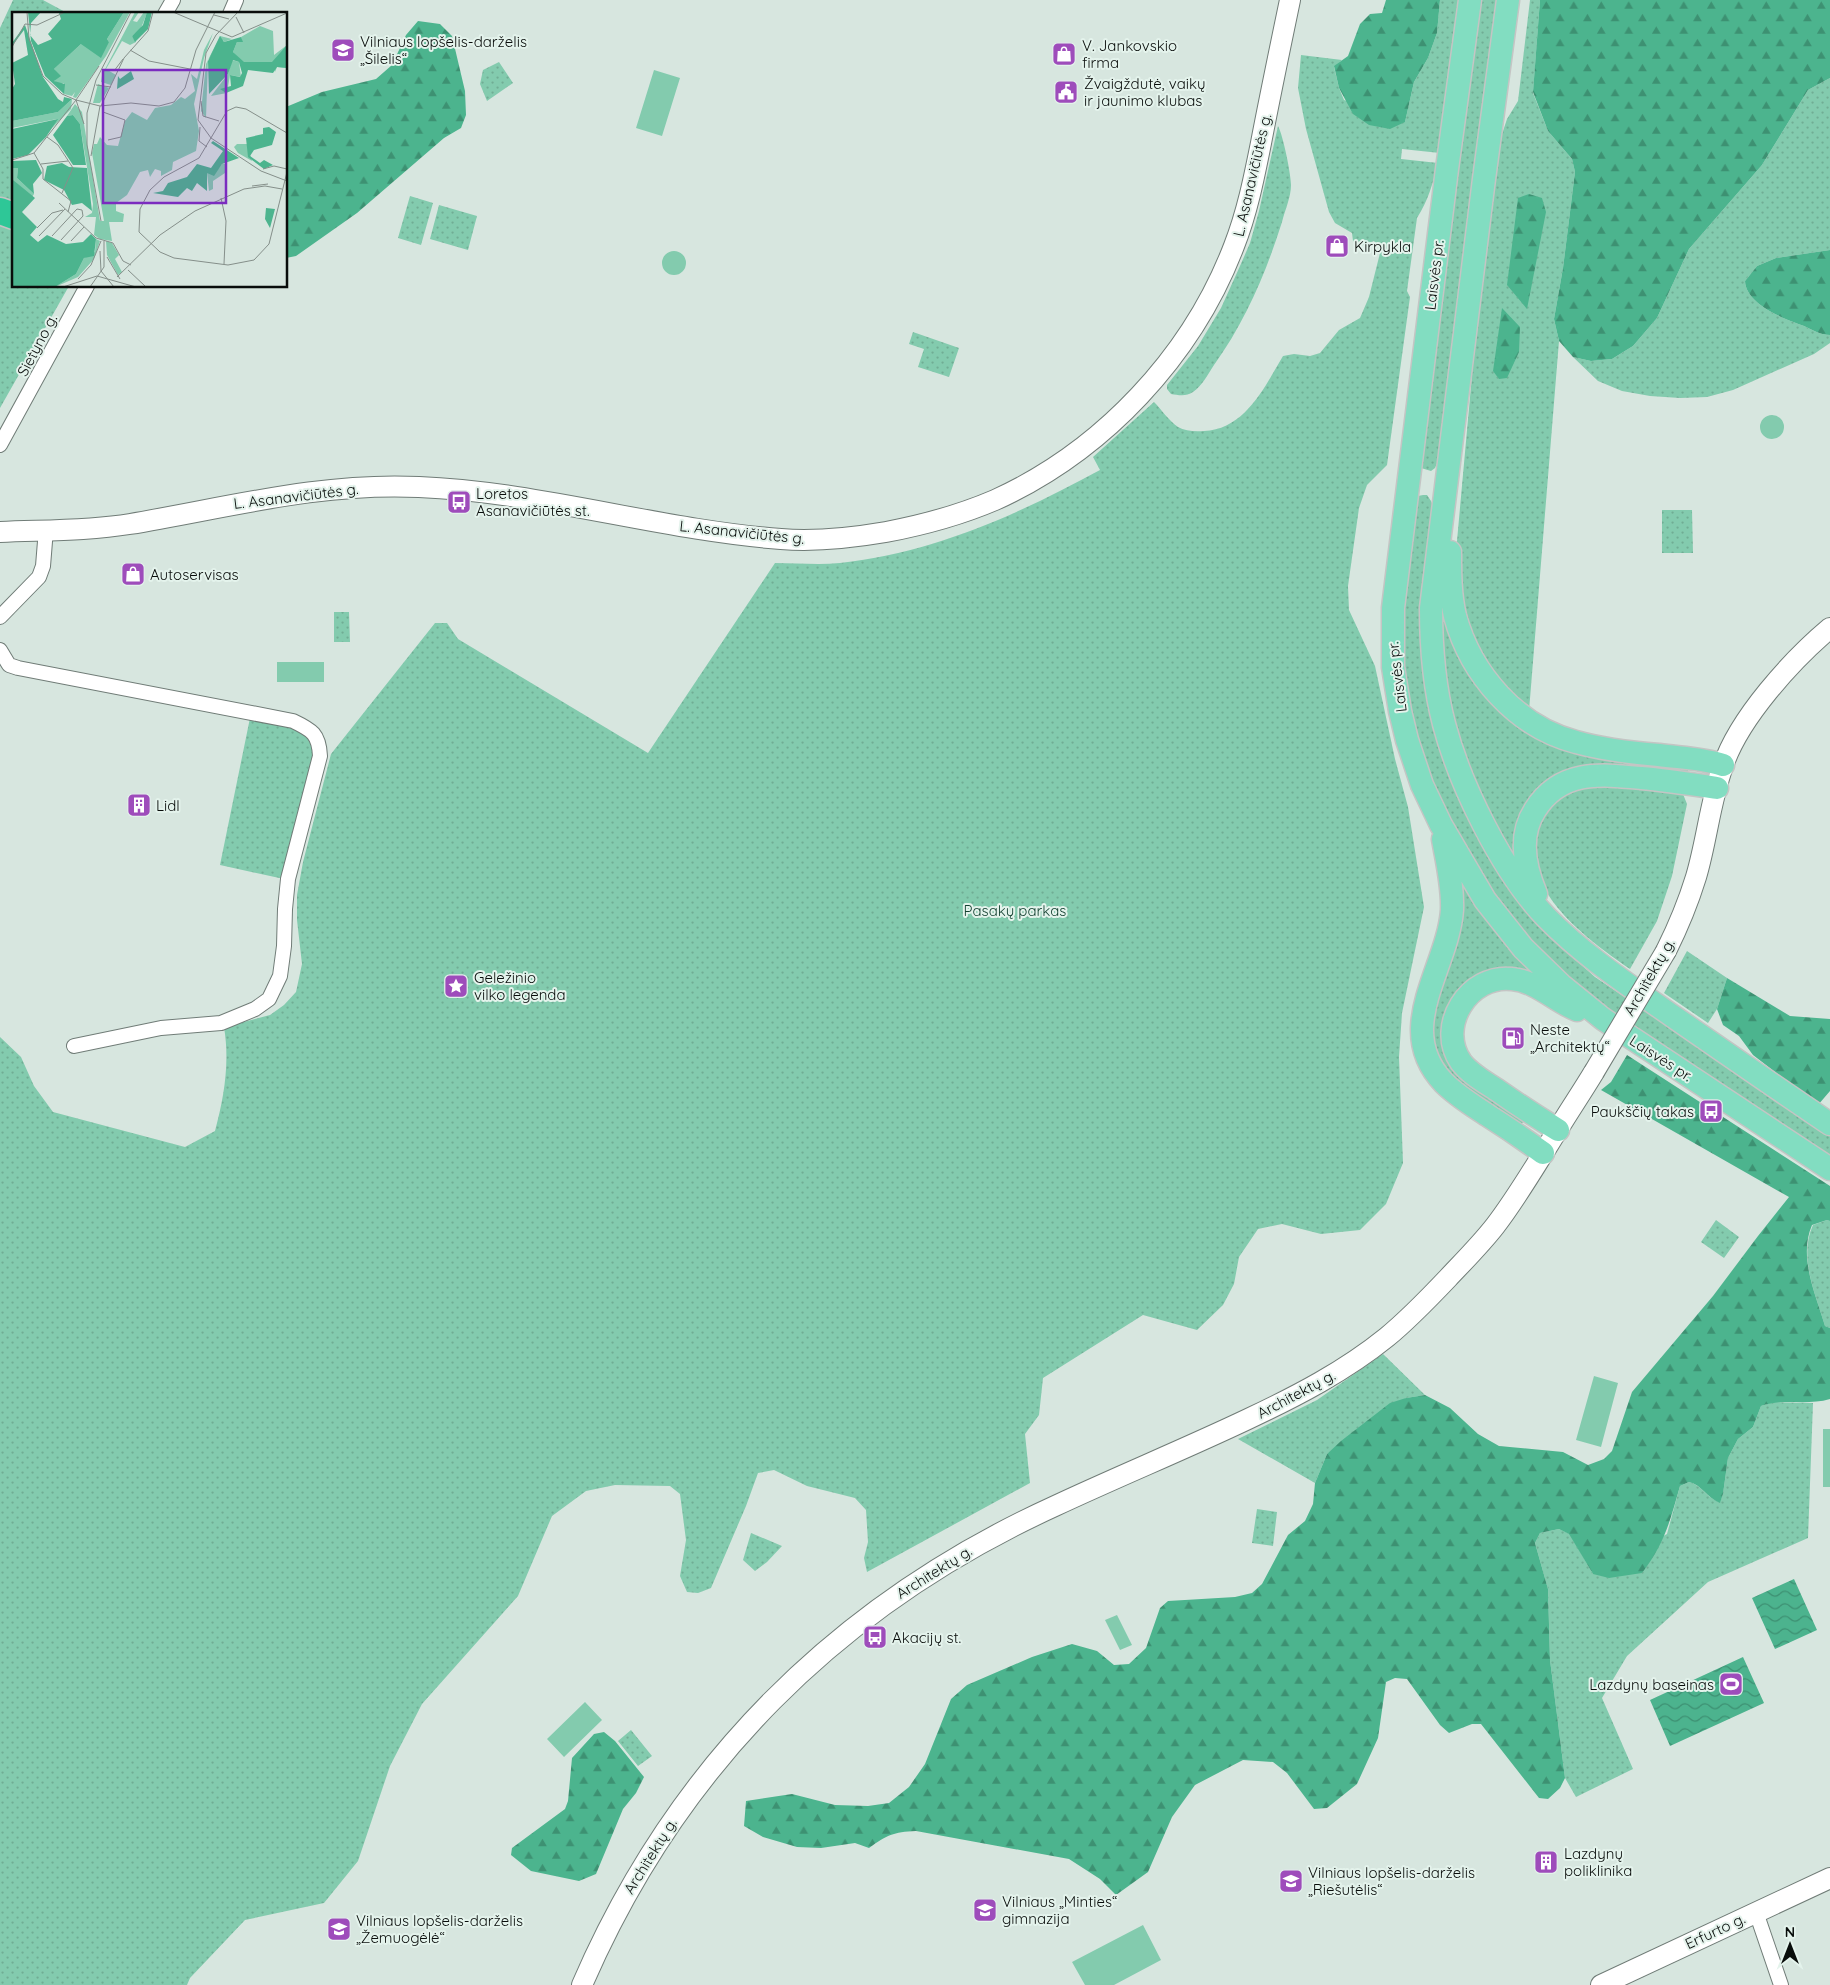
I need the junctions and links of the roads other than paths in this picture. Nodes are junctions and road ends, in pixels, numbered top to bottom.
1 (173, 0) edge
2 (236, 0) edge
3 (1290, 0) edge
4 (1470, 0) edge
5 (1508, 0) edge
6 (166, 12) edge
7 (231, 12) edge
8 (0, 211) edge
9 (12, 215) edge
10 (86, 288) edge
11 (0, 445) edge
12 (1449, 465) junction
13 (46, 530) junction
14 (0, 532) edge
15 (0, 617) edge
16 (1830, 628) edge
17 (0, 650) edge
18 (1723, 765) junction
19 (1717, 788) junction
20 (1441, 825) junction
21 (1546, 916) junction
22 (1602, 1019) junction
23 (74, 1046) dead end
24 (1830, 1124) edge
25 (1558, 1130) junction
26 (1543, 1153) junction
27 (1830, 1169) edge
28 (1830, 1878) edge
29 (1756, 1912) junction
30 (582, 1985) edge
31 (1601, 1985) edge
32 (1782, 1985) edge

1 - 6 street
2 - 7 street
3 - 13 street, L. Asanavičiūtės g.
4 - 20 main road, Laisvės pr.
5 - 12 main road
8 - 9 highway
10 - 11 street, Sietyno g.
12 - 18 main road
12 - 21 main road
13 - 14 street, L. Asanavičiūtės g.
13 - 15 street
16 - 18 street, Architektų g.
17 - 23 street
18 - 19 street, Architektų g.
19 - 21 main road
19 - 25 street, Architektų g., bridge
20 - 22 main road, Laisvės pr.
20 - 26 main road
21 - 24 main road
22 - 25 main road
22 - 27 main road, Laisvės pr.
25 - 26 street, Architektų g.
26 - 30 street, Architektų g.
28 - 29 street, Erfurto g.
29 - 31 street, Erfurto g.
29 - 32 street

